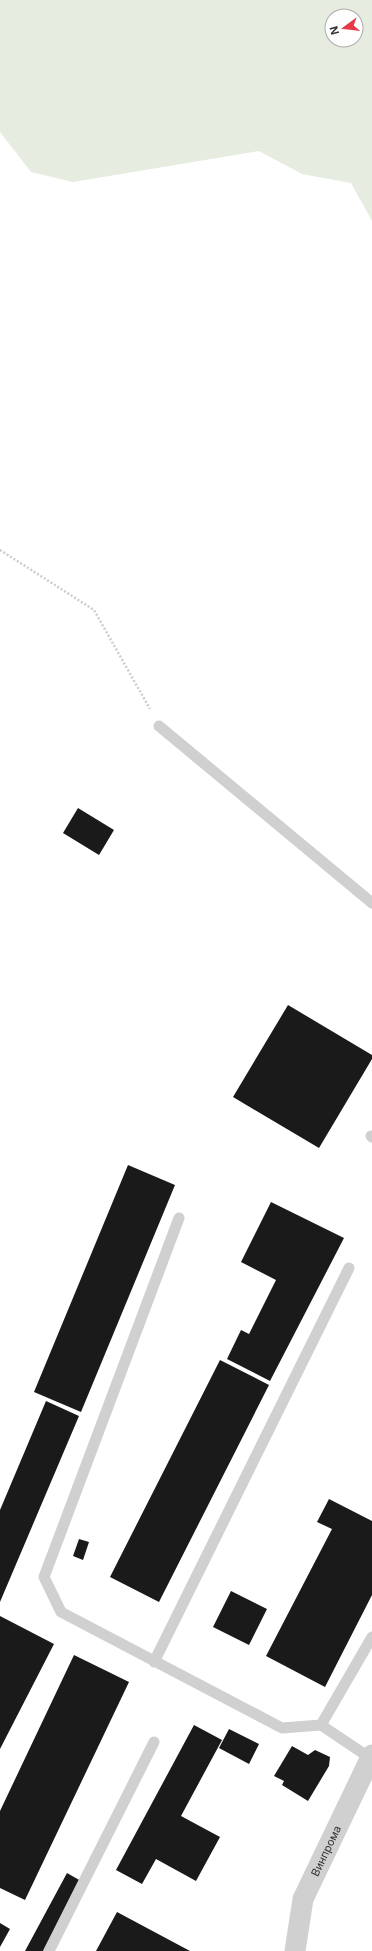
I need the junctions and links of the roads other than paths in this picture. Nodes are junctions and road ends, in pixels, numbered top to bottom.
1 (159, 726) road end
2 (372, 903) edge
3 (179, 1218) dead end
4 (349, 1268) dead end
5 (372, 1637) edge
6 (154, 1662) junction
7 (321, 1725) junction
8 (154, 1742) dead end
9 (371, 1756) edge
10 (49, 1951) edge
11 (295, 1951) edge

1 - 2 lane
3 - 6 lane
4 - 6 lane
5 - 7 lane
6 - 7 lane
7 - 9 lane
8 - 10 lane
9 - 11 street, Винпрома

